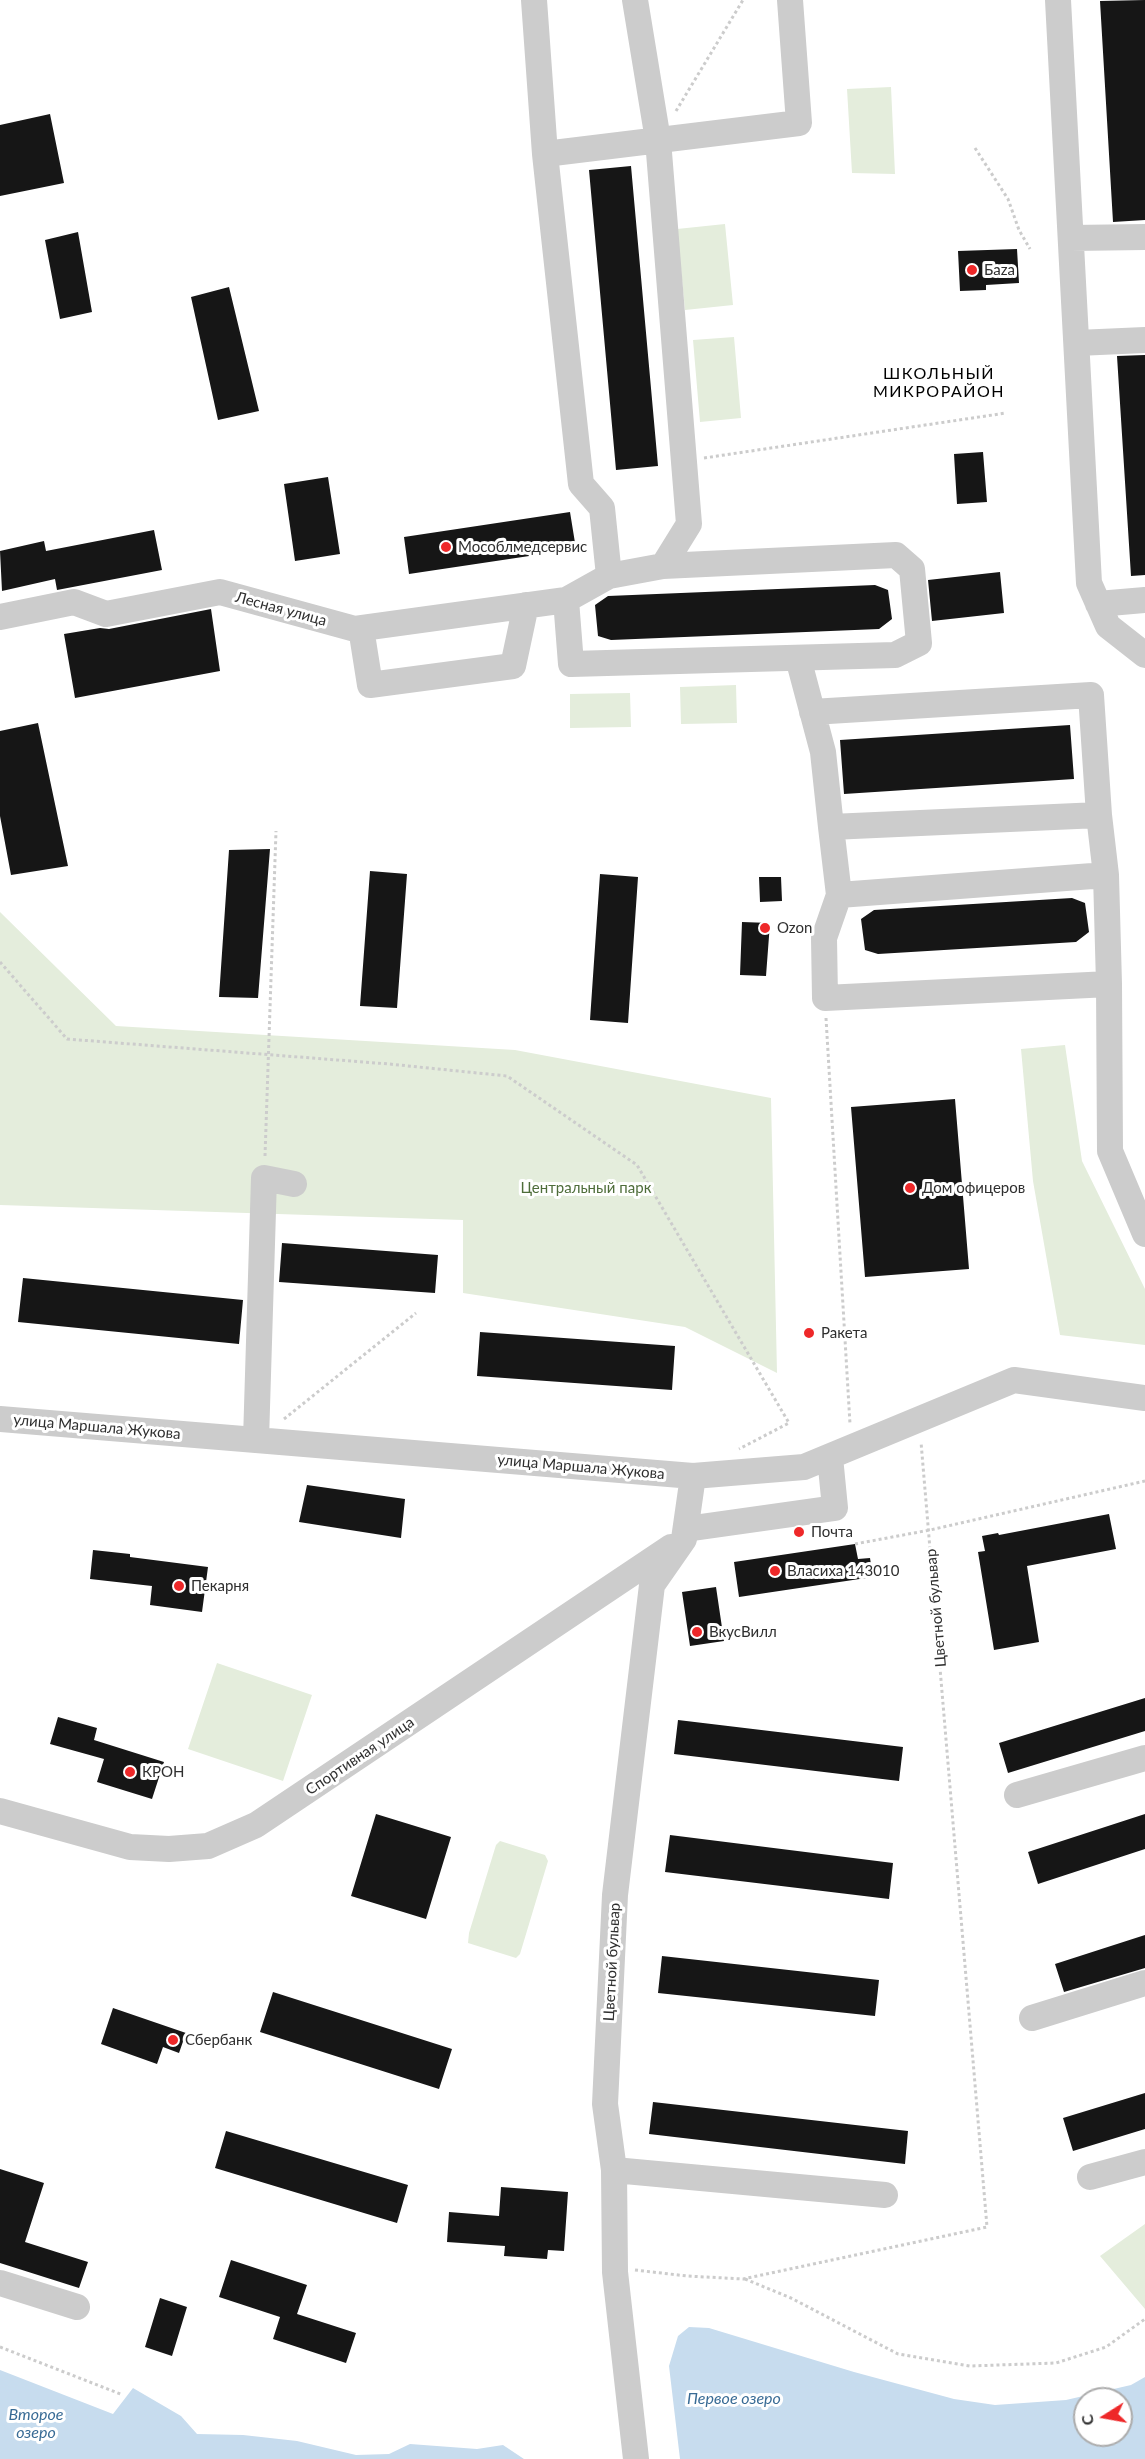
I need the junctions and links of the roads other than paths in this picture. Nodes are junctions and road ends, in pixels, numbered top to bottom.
1 (534, 0) edge
2 (635, 0) edge
3 (790, 0) edge
4 (1058, 0) edge
5 (658, 140) junction
6 (545, 154) junction
7 (1145, 237) edge
8 (1071, 238) junction
9 (1145, 340) edge
10 (1077, 343) junction
11 (663, 567) junction
12 (609, 576) junction
13 (566, 600) junction
14 (1145, 600) edge
15 (1098, 604) junction
16 (526, 605) junction
17 (0, 617) edge
18 (361, 628) junction
19 (1145, 655) edge
20 (798, 658) junction
21 (812, 712) junction
22 (1099, 815) junction
23 (831, 827) junction
24 (1106, 875) junction
25 (839, 895) junction
26 (1109, 984) junction
27 (294, 1184) dead end
28 (1145, 1234) edge
29 (1145, 1398) edge
30 (0, 1419) edge
31 (256, 1440) junction
32 (841, 1452) junction
33 (693, 1476) junction
34 (685, 1534) junction
35 (1145, 1758) edge
36 (1017, 1795) dead end
37 (0, 1811) edge
38 (1145, 1983) edge
39 (1032, 2018) dead end
40 (1145, 2162) edge
41 (614, 2170) junction
42 (1090, 2177) dead end
43 (885, 2195) dead end
44 (0, 2283) edge
45 (76, 2307) dead end
46 (636, 2459) edge

1 - 6 street
2 - 5 street
3 - 5 street
4 - 8 street
5 - 6 street
5 - 11 street
6 - 12 street
7 - 8 street
8 - 10 street
9 - 10 street
10 - 15 street
11 - 12 street
11 - 20 street
12 - 13 street
13 - 16 street, Лесная улица
13 - 20 street
14 - 15 street
15 - 19 street
16 - 18 street, Лесная улица
16 - 18 street
17 - 18 street, Лесная улица
20 - 21 street
21 - 22 street
21 - 23 street
22 - 23 street
22 - 24 street
23 - 25 street
24 - 25 street
24 - 26 street
25 - 26 street
26 - 28 street
27 - 31 street
29 - 32 street, улица Маршала Жукова
30 - 31 street, улица Маршала Жукова
31 - 33 street, улица Маршала Жукова
32 - 33 street, улица Маршала Жукова
32 - 34 street
33 - 34 street, Цветной бульвар
34 - 37 street, Спортивная улица
34 - 41 street, Цветной бульвар
35 - 36 street
38 - 39 street
40 - 42 street
41 - 43 street
41 - 46 street, Цветной бульвар
44 - 45 street

